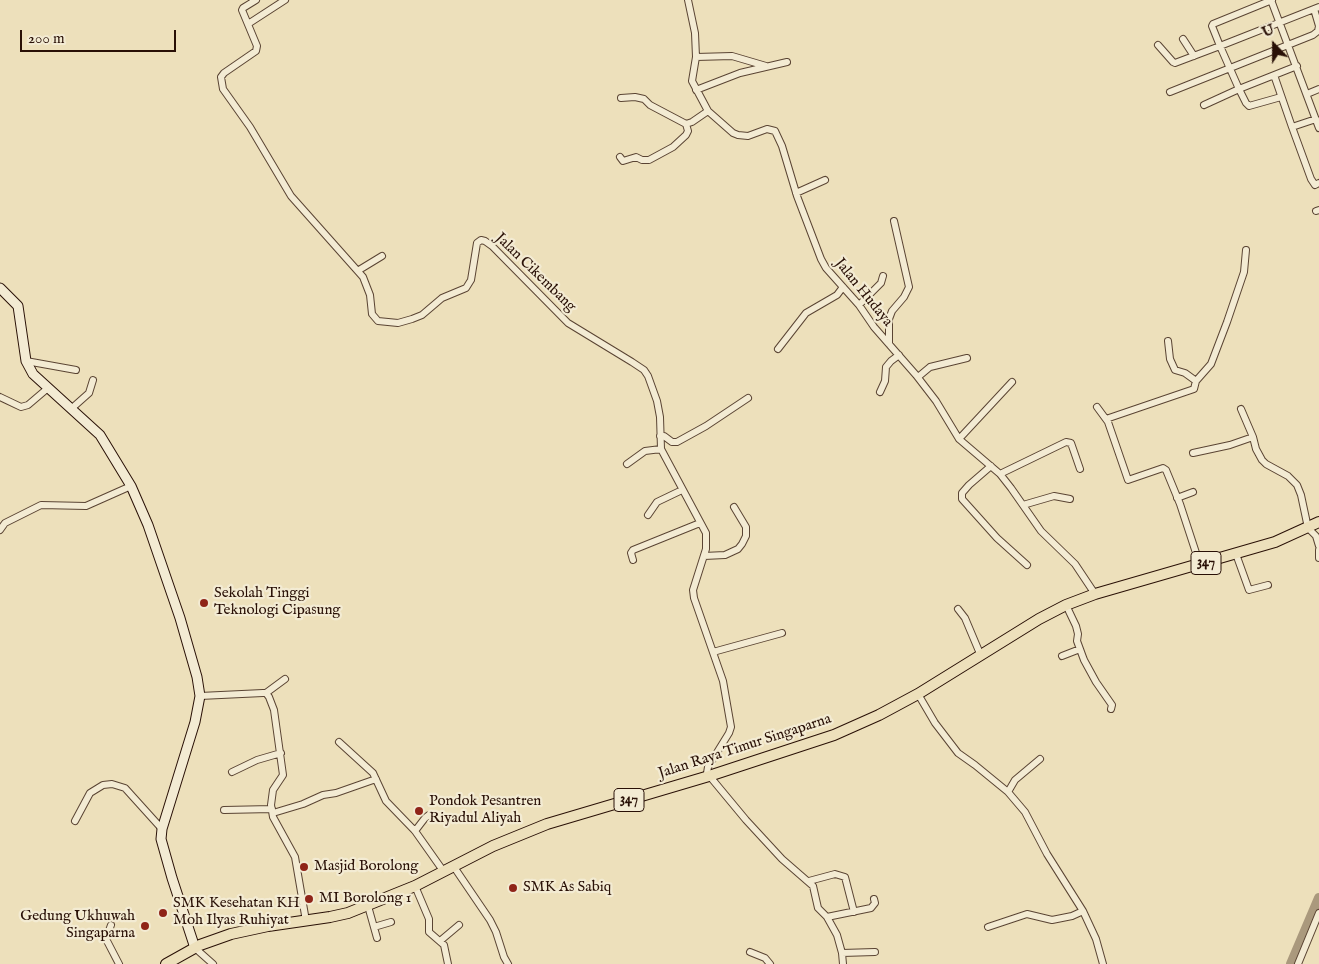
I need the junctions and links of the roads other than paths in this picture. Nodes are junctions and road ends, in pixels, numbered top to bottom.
1 (256, 0) edge
2 (285, 0) edge
3 (688, 0) edge
4 (1272, 0) edge
5 (1316, 8) edge
6 (1280, 22) junction
7 (248, 24) junction
8 (1183, 38) dead end
9 (1289, 44) junction
10 (1158, 45) dead end
11 (1220, 46) junction
12 (1194, 56) junction
13 (696, 57) junction
14 (787, 62) dead end
15 (1297, 66) junction
16 (768, 67) junction
17 (1230, 67) junction
18 (1274, 75) junction
19 (1239, 89) junction
20 (696, 90) junction
21 (1319, 90) edge
22 (1170, 92) dead end
23 (1307, 94) junction
24 (1282, 97) junction
25 (621, 98) dead end
26 (1204, 105) dead end
27 (1316, 109) edge
28 (708, 111) junction
29 (1316, 119) junction
30 (686, 124) junction
31 (1292, 127) junction
32 (1319, 128) edge
33 (620, 157) dead end
34 (825, 180) dead end
35 (1319, 183) edge
36 (796, 193) junction
37 (894, 221) dead end
38 (1246, 250) dead end
39 (382, 256) dead end
40 (359, 270) junction
41 (883, 276) dead end
42 (843, 287) junction
43 (0, 288) edge
44 (859, 305) junction
45 (1168, 341) dead end
46 (889, 345) junction
47 (778, 349) dead end
48 (899, 356) junction
49 (967, 358) dead end
50 (26, 360) junction
51 (76, 370) dead end
52 (918, 377) junction
53 (93, 380) dead end
54 (1196, 381) junction
55 (1012, 382) dead end
56 (48, 388) junction
57 (880, 392) dead end
58 (0, 397) edge
59 (748, 398) dead end
60 (1097, 407) dead end
61 (72, 409) junction
62 (1241, 409) dead end
63 (1106, 419) junction
64 (660, 436) junction
65 (1253, 437) junction
66 (959, 440) junction
67 (661, 449) junction
68 (1193, 453) dead end
69 (627, 464) dead end
70 (991, 466) junction
71 (1080, 468) dead end
72 (1000, 474) junction
73 (131, 486) junction
74 (682, 490) junction
75 (1192, 492) dead end
76 (1178, 498) junction
77 (1070, 499) dead end
78 (1023, 505) junction
79 (734, 507) dead end
80 (648, 514) dead end
81 (1319, 522) edge
82 (700, 523) junction
83 (1308, 528) junction
84 (0, 530) edge
85 (1319, 546) edge
86 (1319, 550) edge
87 (1236, 554) junction
88 (704, 556) junction
89 (1319, 558) edge
90 (633, 560) dead end
91 (1027, 565) dead end
92 (1200, 565) junction
93 (1268, 585) dead end
94 (1093, 595) junction
95 (1066, 605) junction
96 (958, 609) dead end
97 (782, 633) dead end
98 (1080, 649) junction
99 (713, 652) junction
100 (980, 656) junction
101 (1062, 656) dead end
102 (285, 678) dead end
103 (266, 693) junction
104 (918, 694) junction
105 (200, 696) junction
106 (1111, 709) dead end
107 (339, 742) dead end
108 (281, 753) junction
109 (1040, 759) dead end
110 (232, 772) dead end
111 (709, 776) junction
112 (376, 779) junction
113 (1008, 792) junction
114 (224, 810) dead end
115 (272, 811) junction
116 (429, 815) dead end
117 (75, 822) dead end
118 (162, 829) junction
119 (415, 831) junction
120 (454, 867) junction
121 (444, 872) junction
122 (809, 881) junction
123 (414, 886) junction
124 (874, 898) dead end
125 (368, 906) junction
126 (1082, 911) junction
127 (854, 912) junction
128 (1319, 913) edge
129 (827, 917) junction
130 (306, 921) junction
131 (391, 922) dead end
132 (111, 925) dead end
133 (460, 925) dead end
134 (374, 927) junction
135 (988, 927) dead end
136 (377, 938) dead end
137 (440, 941) junction
138 (195, 948) junction
139 (750, 952) dead end
140 (875, 952) dead end
141 (842, 953) junction
142 (171, 963) edge
143 (119, 964) edge
144 (213, 964) edge
145 (448, 964) edge
146 (508, 964) edge
147 (770, 964) edge
148 (843, 964) edge
149 (1103, 964) edge
150 (1298, 964) edge

1 - 7 street, Jalan Cikembang
2 - 7 street
3 - 13 street, Jalan Hudaya
4 - 6 street
4 - 11 street
5 - 6 street
5 - 9 street
6 - 9 street
6 - 11 street
7 - 40 street, Jalan Cikembang
8 - 12 street
9 - 15 street
9 - 17 street
10 - 12 street
11 - 12 street
11 - 17 street
13 - 16 street
13 - 20 street, Jalan Hudaya
14 - 16 street
15 - 18 street
15 - 23 street
16 - 20 street
17 - 19 street
17 - 22 street
18 - 19 street
18 - 24 street
19 - 24 street
19 - 26 street
20 - 28 street, Jalan Hudaya
21 - 23 street
23 - 27 street
24 - 31 street
25 - 30 street
27 - 29 street
28 - 30 street
28 - 36 street, Jalan Hudaya
29 - 31 street
29 - 32 street
30 - 33 street
31 - 35 street
34 - 36 street
36 - 42 street, Jalan Hudaya
37 - 46 street
38 - 54 street
39 - 40 street
40 - 64 street, Jalan Cikembang
41 - 44 street
42 - 44 street, Jalan Hudaya
42 - 47 street
43 - 50 main road
44 - 46 street, Jalan Hudaya
45 - 54 street
46 - 48 street, Jalan Hudaya
48 - 52 street, Jalan Hudaya
48 - 57 street
49 - 52 street
50 - 51 street
50 - 56 main road
52 - 66 street, Jalan Hudaya
53 - 61 street
54 - 63 street
55 - 66 street
56 - 58 street
56 - 61 main road
59 - 64 street
60 - 63 street
61 - 73 main road
62 - 65 street
63 - 76 street
64 - 67 street, Jalan Cikembang
65 - 68 street
65 - 83 street
66 - 70 street, Jalan Hudaya
67 - 69 street
67 - 74 street, Jalan Cikembang
70 - 72 street, Jalan Hudaya
70 - 91 street
71 - 72 street
72 - 78 street, Jalan Hudaya
73 - 84 street
73 - 105 main road
74 - 80 street
74 - 82 street, Jalan Cikembang
75 - 76 street
76 - 92 street
77 - 78 street
78 - 94 street, Jalan Hudaya
79 - 88 street
81 - 83 main road, Jalan Raya Timur Singaparna / 347
82 - 88 street, Jalan Cikembang
82 - 90 street
83 - 85 street
83 - 87 main road, Jalan Raya Timur Singaparna / 347
86 - 89 street
87 - 92 main road, Jalan Raya Timur Singaparna / 347
87 - 93 street
88 - 99 street, Jalan Cikembang
92 - 94 main road, Jalan Raya Timur Singaparna / 347
94 - 95 main road, Jalan Raya Timur Singaparna / 347
95 - 98 street
95 - 100 main road, Jalan Raya Timur Singaparna / 347
96 - 100 street
97 - 99 street
98 - 101 street
98 - 106 street
99 - 111 street, Jalan Cikembang
100 - 104 main road, Jalan Raya Timur Singaparna / 347
102 - 103 street
103 - 105 street
103 - 108 street
104 - 111 main road, Jalan Raya Timur Singaparna / 347
104 - 113 street
105 - 118 main road
107 - 112 street
108 - 110 street
108 - 115 street
109 - 113 street
111 - 120 main road, Jalan Raya Timur Singaparna / 347
111 - 122 street
112 - 115 street
112 - 119 street
113 - 126 street
114 - 115 street
115 - 130 street
116 - 119 street
117 - 118 street
118 - 138 main road
119 - 121 street
120 - 121 main road, Jalan Raya Timur Singaparna / 347
120 - 146 street
121 - 123 main road, Jalan Raya Timur Singaparna / 347
122 - 127 street
122 - 129 street
123 - 125 main road, Jalan Raya Timur Singaparna / 347
123 - 137 street
124 - 127 street
125 - 130 main road, Jalan Raya Timur Singaparna / 347
125 - 134 street
126 - 135 street
126 - 149 street
127 - 129 street
128 - 150 street
129 - 141 street
130 - 138 main road, Jalan Raya Timur Singaparna / 347
131 - 134 street
132 - 143 street
133 - 137 street
134 - 136 street
137 - 145 street
138 - 142 main road, Jalan Raya Timur Singaparna / 347
138 - 144 street
139 - 147 street
140 - 141 street
141 - 148 street

